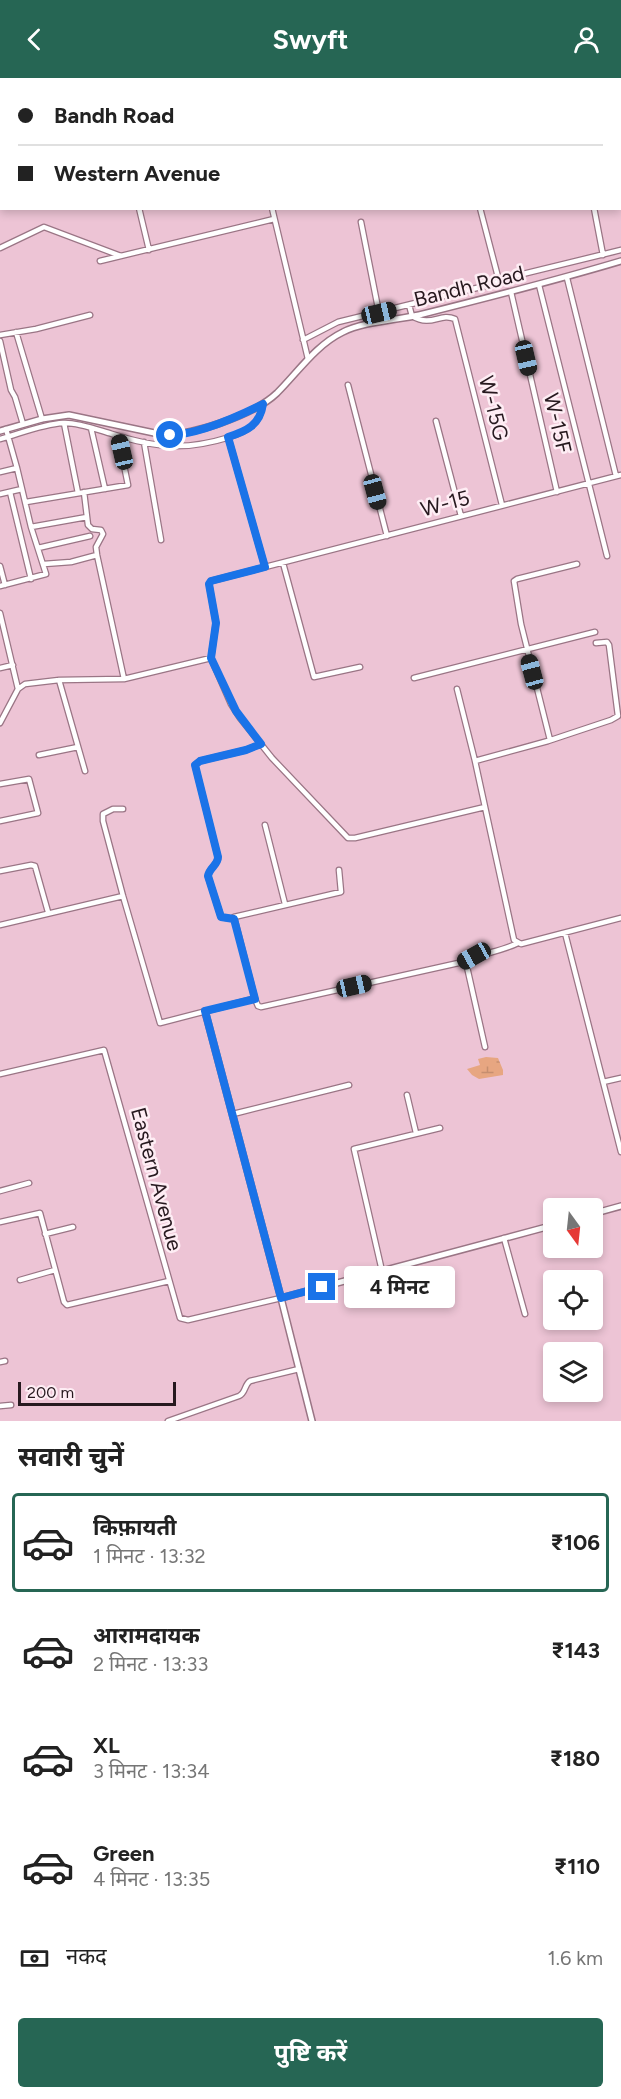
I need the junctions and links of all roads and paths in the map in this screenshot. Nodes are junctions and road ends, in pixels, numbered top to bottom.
1 (139, 210) edge
2 (272, 210) edge
3 (480, 210) edge
4 (594, 210) edge
5 (274, 219) junction
6 (361, 222) dead end
7 (0, 248) edge
8 (149, 250) junction
9 (621, 250) edge
10 (603, 255) junction
11 (121, 256) junction
12 (100, 261) dead end
13 (621, 261) edge
14 (567, 278) junction
15 (498, 280) junction
16 (539, 285) junction
17 (511, 292) junction
18 (409, 305) junction
19 (379, 313) junction
20 (90, 315) dead end
21 (412, 316) junction
22 (16, 332) junction
23 (0, 335) edge
24 (303, 339) junction
25 (0, 341) edge
26 (308, 359) junction
27 (348, 386) dead end
28 (263, 404) junction
29 (42, 419) junction
30 (436, 421) dead end
31 (64, 423) junction
32 (23, 424) junction
33 (91, 428) junction
34 (2, 429) edge
35 (118, 436) junction
36 (8, 437) junction
37 (228, 437) junction
38 (0, 439) edge
39 (144, 442) junction
40 (17, 468) junction
41 (0, 472) edge
42 (619, 475) edge
43 (588, 483) junction
44 (22, 489) junction
45 (105, 489) junction
46 (10, 492) junction
47 (81, 492) junction
48 (557, 492) junction
49 (0, 494) edge
50 (26, 502) junction
51 (502, 505) junction
52 (461, 516) junction
53 (87, 517) junction
54 (31, 527) junction
55 (90, 536) dead end
56 (387, 536) junction
57 (161, 540) dead end
58 (38, 548) junction
59 (97, 555) junction
60 (607, 556) dead end
61 (283, 563) junction
62 (44, 564) junction
63 (577, 564) dead end
64 (0, 566) edge
65 (265, 567) junction
66 (32, 579) junction
67 (2, 585) edge
68 (0, 613) edge
69 (595, 632) dead end
70 (6, 636) junction
71 (0, 638) edge
72 (596, 643) dead end
73 (526, 649) junction
74 (211, 658) junction
75 (12, 664) junction
76 (360, 667) dead end
77 (0, 668) edge
78 (414, 678) dead end
79 (124, 679) junction
80 (60, 680) junction
81 (18, 689) junction
82 (456, 689) dead end
83 (620, 715) edge
84 (0, 723) edge
85 (550, 740) junction
86 (261, 744) junction
87 (78, 747) junction
88 (39, 754) dead end
89 (475, 761) junction
90 (85, 771) dead end
91 (0, 784) edge
92 (485, 807) junction
93 (123, 809) dead end
94 (0, 820) edge
95 (266, 825) dead end
96 (339, 870) dead end
97 (0, 871) edge
98 (123, 896) junction
99 (285, 904) junction
100 (48, 912) junction
101 (621, 918) edge
102 (234, 919) junction
103 (0, 925) edge
104 (565, 933) junction
105 (518, 944) junction
106 (463, 962) junction
107 (255, 999) junction
108 (205, 1011) junction
109 (485, 1047) dead end
110 (0, 1074) edge
111 (621, 1078) edge
112 (603, 1082) junction
113 (349, 1085) dead end
114 (407, 1095) dead end
115 (233, 1114) junction
116 (440, 1128) dead end
117 (416, 1133) junction
118 (621, 1152) edge
119 (28, 1183) dead end
120 (0, 1191) edge
121 (621, 1206) edge
122 (603, 1211) edge
123 (0, 1214) edge
124 (1, 1221) edge
125 (73, 1227) dead end
126 (543, 1228) edge
127 (45, 1234) junction
128 (504, 1239) junction
129 (55, 1270) junction
130 (382, 1271) junction
131 (20, 1280) dead end
132 (169, 1281) junction
133 (281, 1298) junction
134 (525, 1314) dead end
135 (299, 1370) junction
136 (11, 1405) dead end
137 (0, 1406) edge
138 (168, 1421) edge
139 (312, 1421) edge

1 - 8 street
2 - 5 street
3 - 15 street
4 - 10 street
5 - 8 street
5 - 24 street
6 - 19 street
7 - 11 street
8 - 11 street
9 - 10 street
10 - 15 street
11 - 12 street
13 - 14 street, Bandh Road
14 - 16 street, Bandh Road
14 - 42 street
15 - 18 street
16 - 17 street, Bandh Road
16 - 43 street
17 - 21 street, Bandh Road
17 - 48 street, W-15F
18 - 19 street
18 - 21 street
19 - 24 street
20 - 22 street
21 - 26 street, Bandh Road
21 - 51 street, W-15G
22 - 23 street
22 - 29 street
24 - 26 street
25 - 32 street
26 - 28 street, Bandh Road
27 - 56 street
28 - 29 street, Bandh Road
28 - 37 street
29 - 32 street, Bandh Road
30 - 52 street
31 - 33 street
31 - 36 street
31 - 47 street
32 - 34 street, Bandh Road
33 - 35 street
33 - 45 street
34 - 36 street
35 - 39 street
35 - 45 street
36 - 38 street
36 - 40 street
37 - 39 street
37 - 65 street
39 - 57 street
40 - 41 street
40 - 44 street
42 - 43 street, W-15
43 - 48 street, W-15
43 - 60 street
44 - 46 street
44 - 50 street
45 - 47 street
46 - 49 street
46 - 66 street
47 - 50 street
47 - 53 street
48 - 51 street, W-15
50 - 54 street
51 - 52 street, W-15
52 - 56 street, W-15
53 - 54 street
53 - 59 street
54 - 58 street
55 - 58 street
56 - 61 street, W-15
58 - 62 street
59 - 62 street
59 - 79 street
61 - 65 street, W-15
61 - 76 street
62 - 66 street
63 - 73 street
64 - 67 street
65 - 74 street, W-15
66 - 67 street
68 - 70 street
69 - 73 street
70 - 71 street
70 - 75 street
72 - 83 street
73 - 78 street
73 - 85 street
74 - 79 street
74 - 86 street
75 - 77 street
75 - 81 street
79 - 80 street
80 - 81 street
80 - 87 street
81 - 84 street
82 - 89 street
83 - 85 street
85 - 89 street
86 - 92 street
86 - 102 street
87 - 88 street
87 - 90 street
89 - 92 street
91 - 94 street
92 - 105 street
93 - 98 street
95 - 99 street
96 - 99 street
97 - 100 street
98 - 100 street
98 - 108 street
99 - 102 street
100 - 103 street
101 - 104 street
102 - 107 street
104 - 105 street
104 - 112 street
105 - 106 street
106 - 107 street
106 - 109 street
107 - 108 street
108 - 115 street
110 - 132 street, Eastern Avenue
111 - 112 street
112 - 118 street
113 - 115 street
114 - 117 street
115 - 133 street
116 - 117 street
117 - 130 street
119 - 120 street
121 - 122 street
123 - 124 street
124 - 127 street
125 - 127 street
126 - 128 street
127 - 129 street
128 - 130 street
128 - 134 street
129 - 131 street
129 - 132 street
130 - 133 street
132 - 133 street, Eastern Avenue
133 - 135 street
135 - 138 street
135 - 139 street
136 - 137 street

